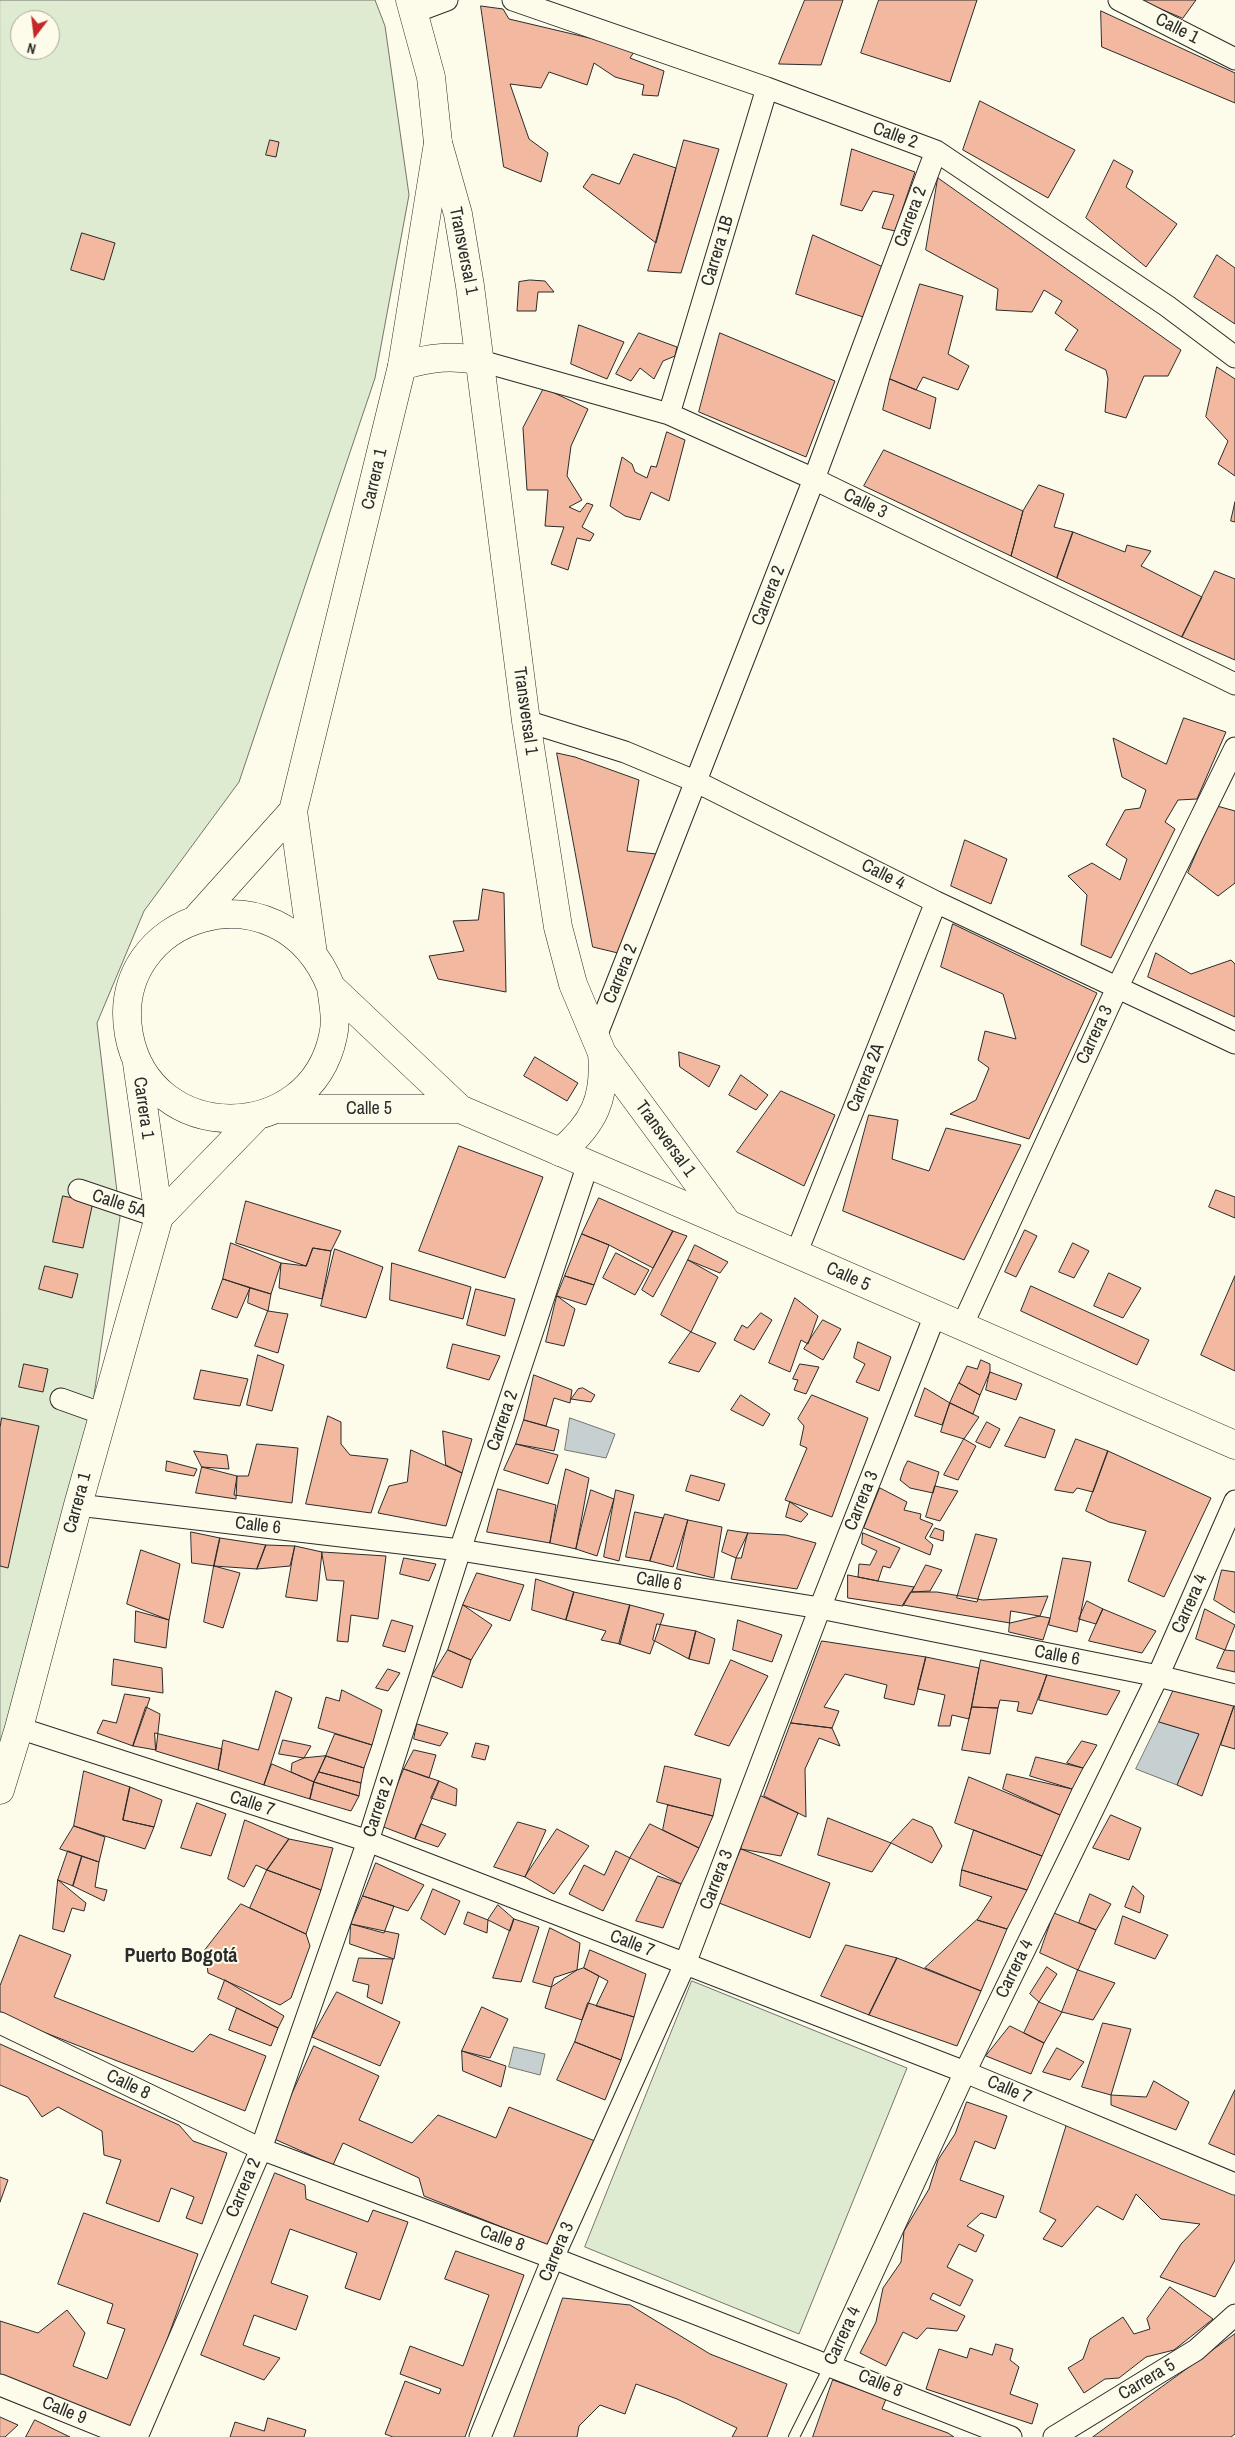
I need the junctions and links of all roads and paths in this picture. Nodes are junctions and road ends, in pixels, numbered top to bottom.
1 (447, 0) edge
2 (513, 0) edge
3 (1119, 0) edge
4 (412, 6) edge
5 (1235, 59) edge
6 (766, 88) junction
7 (438, 143) junction
8 (936, 151) junction
9 (1235, 357) edge
10 (481, 361) junction
11 (402, 366) junction
12 (670, 414) junction
13 (814, 479) junction
14 (1235, 684) edge
15 (526, 721) junction
16 (1235, 748) edge
17 (697, 782) junction
18 (293, 811) junction
19 (936, 902) junction
20 (195, 920) junction
21 (313, 954) junction
22 (1118, 986) junction
23 (331, 987) junction
24 (1235, 1043) edge
25 (599, 1046) junction
26 (136, 1058) junction
27 (460, 1109) junction
28 (267, 1113) junction
29 (560, 1152) junction
30 (588, 1164) junction
31 (79, 1190) dead end
32 (160, 1217) junction
33 (728, 1224) junction
34 (796, 1254) junction
35 (935, 1315) junction
36 (962, 1326) junction
37 (60, 1399) dead end
38 (103, 1414) junction
39 (1235, 1445) edge
40 (1235, 1501) edge
41 (78, 1505) junction
42 (460, 1550) junction
43 (820, 1608) junction
44 (1158, 1676) junction
45 (1235, 1695) edge
46 (19, 1728) junction
47 (0, 1790) edge
48 (368, 1841) junction
49 (685, 1964) junction
50 (0, 2023) edge
51 (965, 2072) junction
52 (260, 2149) junction
53 (1235, 2184) edge
54 (553, 2258) junction
55 (1235, 2316) edge
56 (830, 2365) junction
57 (0, 2385) edge
58 (129, 2437) edge
59 (137, 2437) edge
60 (480, 2437) edge
61 (794, 2437) edge
62 (1011, 2437) edge
63 (1054, 2437) edge

1 - 4 street
2 - 6 street, Calle 2
3 - 5 street, Calle 1
4 - 7 main road
6 - 8 street, Calle 2
6 - 12 street, Carrera 1B
7 - 10 main road, Transversal 1
7 - 11 main road, Carrera 1
8 - 9 street, Calle 2
8 - 13 street, Carrera 2
10 - 11 main road
10 - 12 street, Calle 3
10 - 15 main road, Transversal 1
11 - 18 main road, Carrera 1
12 - 13 street, Calle 3
13 - 14 street, Calle 3
13 - 17 street, Carrera 2
15 - 17 street, Calle 4
15 - 25 main road, Transversal 1
16 - 22 street, Carrera 3
17 - 19 street, Calle 4
17 - 25 street, Carrera 2
18 - 20 main road, Carrera 1
18 - 21 main road, Carrera 1
19 - 22 street, Calle 4
19 - 34 street, Carrera 2A
20 - 21 main road
20 - 26 main road
21 - 23 main road
22 - 24 street, Calle 4
22 - 36 street, Carrera 3
23 - 27 main road, Calle 5
23 - 28 main road
25 - 29 main road, Transversal 1
25 - 33 main road, Transversal 1
26 - 28 main road, Calle 5
26 - 32 main road, Carrera 1
27 - 28 main road, Calle 5
27 - 29 main road, Calle 5
28 - 32 main road, Carrera 1
29 - 30 main road, Calle 5
30 - 33 main road, Calle 5
30 - 42 street, Carrera 2
31 - 32 street, Calle 5A
32 - 38 main road, Carrera 1
33 - 34 main road, Calle 5
34 - 35 main road, Calle 5
35 - 36 main road, Calle 5
35 - 43 street, Carrera 3
36 - 39 main road, Calle 5
37 - 38 street
38 - 41 main road, Carrera 1
40 - 44 street, Carrera 4
41 - 42 street, Calle 6
41 - 46 main road, Carrera 1
42 - 43 street, Calle 6
42 - 48 street, Carrera 2
43 - 44 street, Calle 6
43 - 49 street, Carrera 3
44 - 45 street, Calle 6
44 - 51 street, Carrera 4
46 - 47 main road, Carrera 1
46 - 48 street, Calle 7
48 - 49 street, Calle 7
48 - 52 street, Carrera 2
49 - 51 street, Calle 7
49 - 54 street, Carrera 3
50 - 52 street, Calle 8
51 - 53 street, Calle 7
51 - 56 street, Carrera 4
52 - 54 street, Calle 8
52 - 59 street, Carrera 2
54 - 56 street, Calle 8
54 - 60 street, Carrera 3
55 - 63 street, Carrera 5
56 - 61 lane, Carrera 4
56 - 62 street, Calle 8
57 - 58 street, Calle 9

